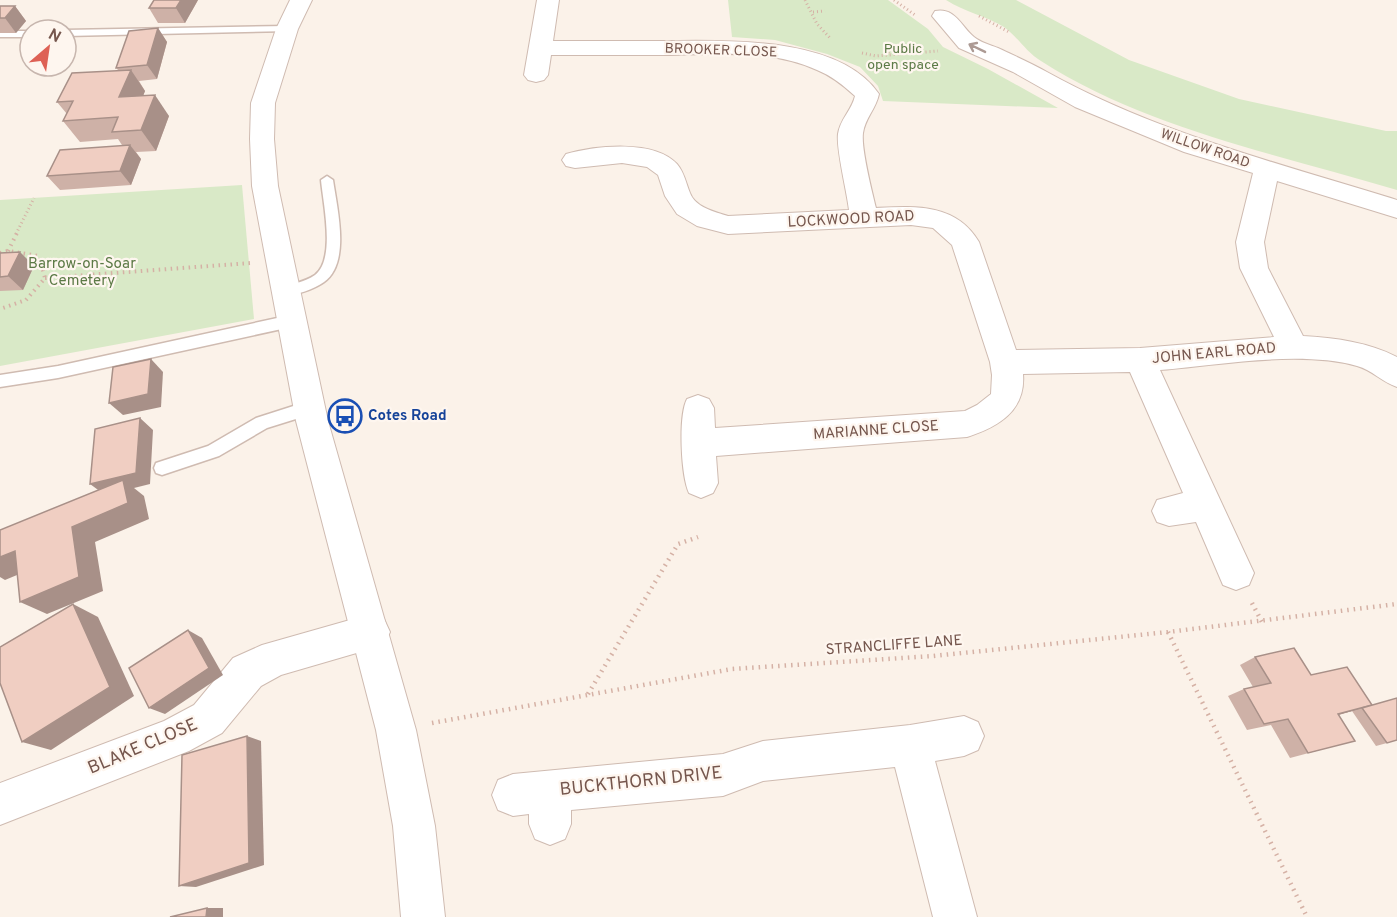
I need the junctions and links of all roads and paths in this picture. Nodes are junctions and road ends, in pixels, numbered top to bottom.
1 (301, 0) edge
2 (548, 0) edge
3 (805, 0) edge
4 (825, 11) dead end
5 (813, 12) junction
6 (287, 29) junction
7 (78, 33) edge
8 (0, 34) edge
9 (18, 34) edge
10 (836, 42) dead end
11 (967, 43) junction
12 (885, 45) dead end
13 (542, 48) junction
14 (860, 53) dead end
15 (890, 55) junction
16 (1021, 67) junction
17 (536, 75) dead end
18 (575, 160) dead end
19 (1267, 169) junction
20 (327, 180) dead end
21 (34, 198) dead end
22 (1397, 209) edge
23 (864, 218) junction
24 (8, 251) junction
25 (0, 254) edge
26 (278, 260) junction
27 (45, 278) junction
28 (288, 306) junction
29 (0, 309) edge
30 (1294, 347) junction
31 (1140, 360) junction
32 (1005, 362) junction
33 (1397, 375) edge
34 (0, 381) edge
35 (309, 408) junction
36 (698, 408) dead end
37 (699, 443) junction
38 (162, 468) dead end
39 (701, 483) dead end
40 (1206, 505) junction
41 (1169, 511) dead end
42 (698, 537) dead end
43 (1236, 573) dead end
44 (1397, 604) edge
45 (371, 632) junction
46 (1168, 632) junction
47 (588, 694) junction
48 (396, 730) junction
49 (964, 736) dead end
50 (910, 745) junction
51 (0, 804) edge
52 (538, 804) dead end
53 (423, 917) edge
54 (955, 917) edge
55 (1307, 917) edge

1 - 6 street
2 - 13 street
3 - 5 path
4 - 5 path
5 - 10 path
6 - 7 lane
6 - 26 street
8 - 9 lane
11 - 15 path
16 -> 11 street, WILLOW ROAD
11 - 16 street, WILLOW ROAD
12 - 15 path
13 - 17 street
13 - 23 street, BROOKER CLOSE
14 - 15 path
16 - 19 street, WILLOW ROAD
18 - 23 street, LOCKWOOD ROAD
19 - 22 street, WILLOW ROAD
19 - 30 street, JOHN EARL ROAD
20 - 28 lane
21 - 24 path
23 - 32 street, LOCKWOOD ROAD
24 - 25 path
24 - 27 path
26 - 27 path
26 - 28 street
27 - 29 path
28 - 34 lane
28 - 35 street
30 - 31 street, JOHN EARL ROAD
30 - 33 street
31 - 32 street
31 - 40 street, JOHN EARL ROAD
32 - 37 street, MARIANNE CLOSE
35 - 38 lane
35 - 45 street
36 - 37 street
37 - 39 street
40 - 41 street
40 - 43 street, JOHN EARL ROAD
42 - 47 path
44 - 46 path, STRANCLIFFE LANE
45 - 48 street
45 - 51 street, BLAKE CLOSE
46 - 47 path, STRANCLIFFE LANE
46 - 55 path
47 - 48 path, STRANCLIFFE LANE
48 - 53 street
49 - 50 street, BUCKTHORN DRIVE
50 - 52 street, BUCKTHORN DRIVE
50 - 54 street

